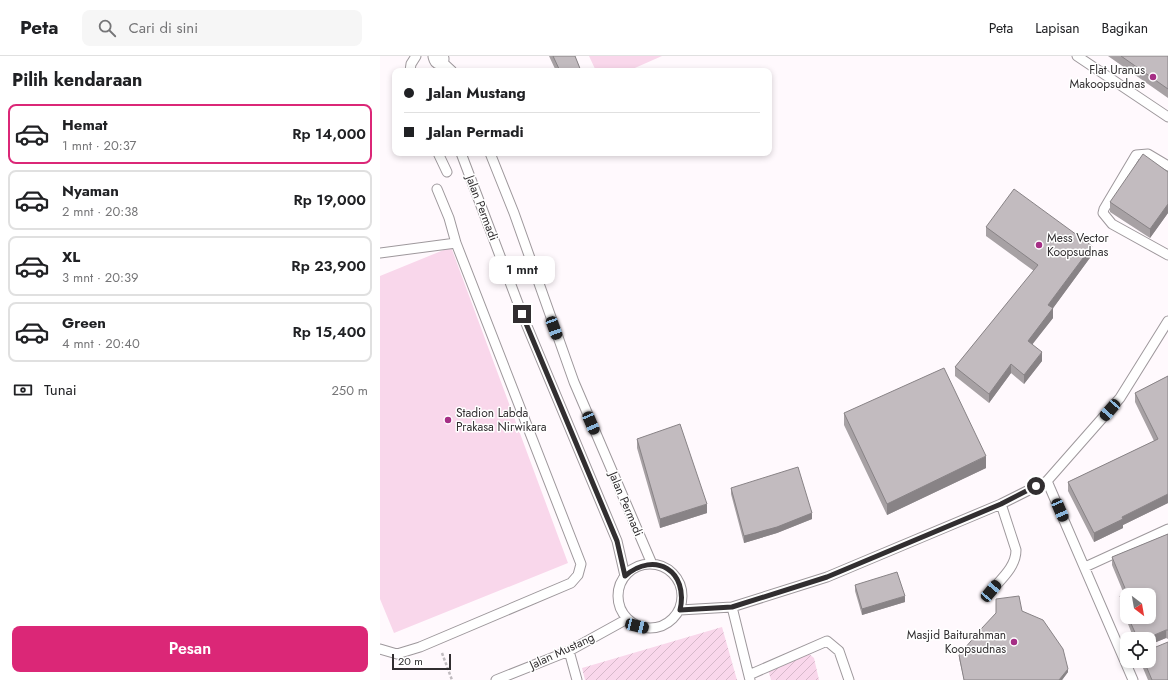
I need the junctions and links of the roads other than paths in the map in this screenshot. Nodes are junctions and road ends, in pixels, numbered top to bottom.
1 (416, 56) edge
2 (1077, 56) edge
3 (410, 68) edge
4 (1168, 117) edge
5 (439, 156) edge
6 (462, 156) edge
7 (491, 156) edge
8 (1168, 166) edge
9 (447, 172) dead end
10 (437, 189) dead end
11 (456, 243) junction
12 (380, 253) edge
13 (1168, 255) edge
14 (1168, 321) edge
15 (1047, 481) junction
16 (1001, 504) junction
17 (1168, 529) edge
18 (652, 564) junction
19 (1085, 567) junction
20 (625, 576) junction
21 (991, 591) dead end
22 (732, 607) junction
23 (680, 610) junction
24 (627, 619) junction
25 (1120, 646) edge
26 (380, 649) edge
27 (568, 651) junction
28 (1129, 668) edge
29 (750, 677) edge
30 (496, 680) edge
31 (577, 680) edge
32 (849, 680) edge
33 (1133, 680) edge

1 - 3 lane
2 - 4 lane
5 - 9 lane
6 - 20 lane, Jalan Permadi
7 - 18 lane, Jalan Permadi
8 - 13 lane
10 - 11 lane
11 - 12 lane
11 - 26 lane
14 - 15 lane
15 - 16 lane
15 - 19 lane
16 - 21 lane
16 - 22 lane
17 - 19 lane
18 - 20 lane
18 - 23 lane
19 - 25 lane
20 - 24 lane
22 - 23 lane
22 - 29 lane
23 - 24 lane
24 - 27 lane, Jalan Mustang
27 - 30 lane, Jalan Mustang
27 - 31 lane
28 - 33 lane
29 - 32 lane

